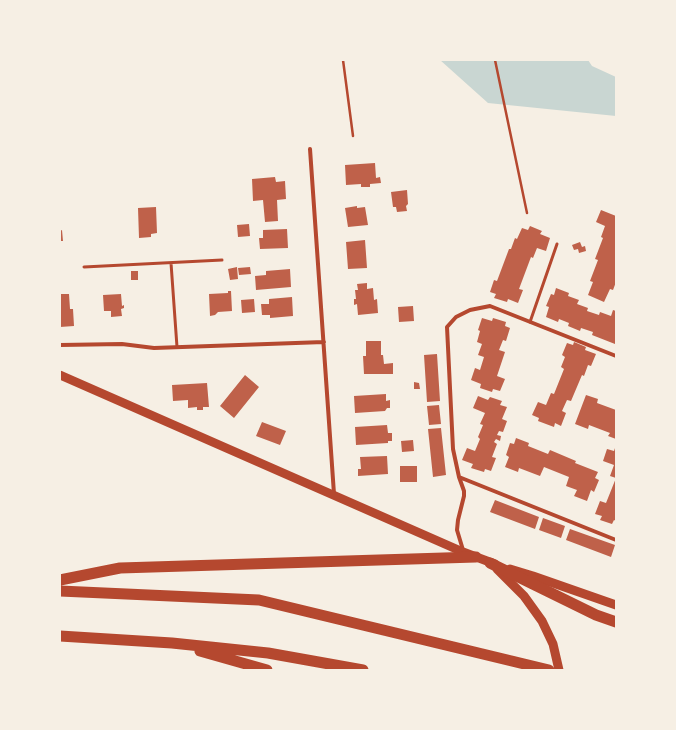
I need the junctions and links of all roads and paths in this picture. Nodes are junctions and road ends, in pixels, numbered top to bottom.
1 (343, 60) edge
2 (495, 60) edge
3 (353, 136) dead end
4 (310, 149) dead end
5 (527, 213) dead end
6 (557, 244) dead end
7 (222, 260) dead end
8 (171, 263) junction
9 (84, 267) dead end
10 (530, 322) junction
11 (324, 342) junction
12 (60, 345) edge
13 (177, 347) junction
14 (616, 356) edge
15 (60, 375) edge
16 (459, 477) junction
17 (334, 495) junction
18 (616, 540) edge
19 (463, 552) junction
20 (476, 557) junction
21 (490, 563) junction
22 (60, 580) edge
23 (60, 591) edge
24 (616, 605) edge
25 (616, 622) edge
26 (60, 636) edge
27 (172, 643) junction
28 (267, 670) edge
29 (363, 670) edge
30 (549, 670) edge
31 (559, 670) edge

1 - 3 path
2 - 5 path
4 - 11 street
6 - 10 lane
7 - 8 lane
8 - 9 lane
8 - 13 lane
10 - 14 street
10 - 16 street
11 - 13 street
11 - 17 street
12 - 13 street
15 - 17 main road
16 - 18 street
16 - 19 street
17 - 19 main road
19 - 20 main road
20 - 21 main road
20 - 22 highway
21 - 24 main road
21 - 25 highway
21 - 31 main road
23 - 30 highway
26 - 27 highway
27 - 28 highway
27 - 29 highway

